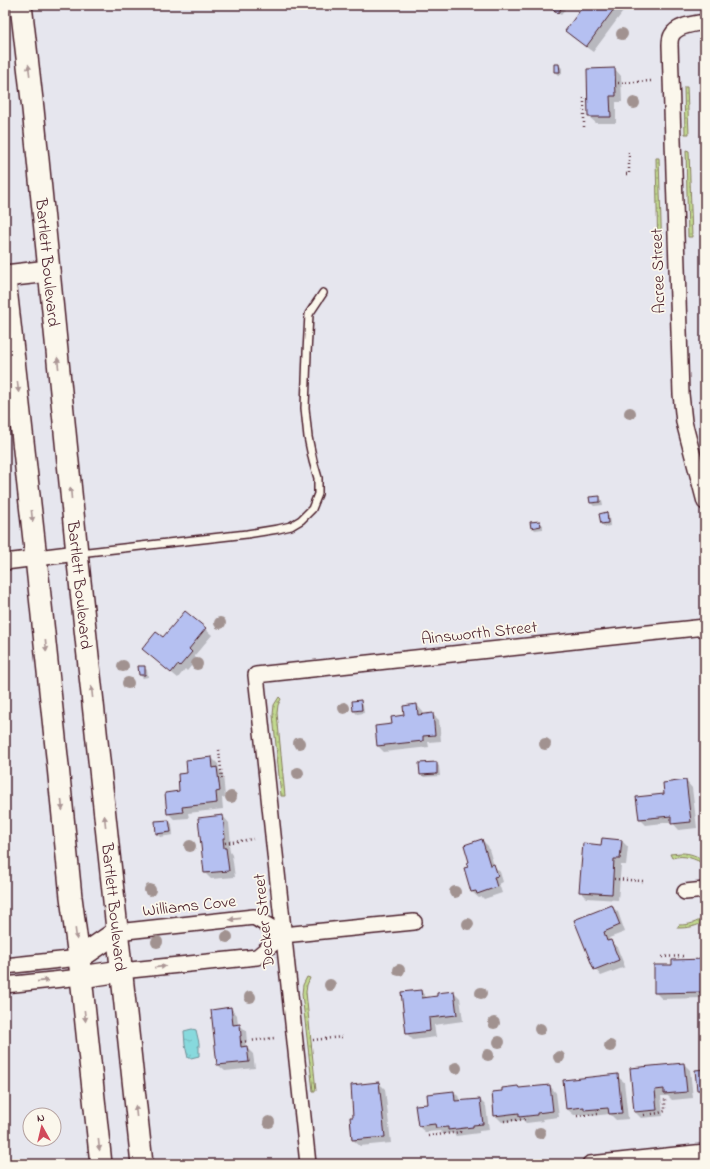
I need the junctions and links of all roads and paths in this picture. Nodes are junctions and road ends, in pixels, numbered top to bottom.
1 (21, 5) edge
2 (705, 22) edge
3 (651, 81) dead end
4 (618, 83) dead end
5 (584, 98) dead end
6 (584, 130) dead end
7 (628, 152) dead end
8 (626, 174) dead end
9 (49, 271) junction
10 (5, 276) edge
11 (5, 279) edge
12 (323, 293) dead end
13 (7, 306) edge
14 (705, 502) edge
15 (77, 553) junction
16 (36, 558) junction
17 (5, 562) edge
18 (705, 627) edge
19 (256, 675) joint
20 (219, 750) dead end
21 (220, 779) dead end
22 (253, 839) dead end
23 (225, 843) dead end
24 (614, 878) dead end
25 (643, 881) dead end
26 (705, 890) edge
27 (685, 892) dead end
28 (414, 922) dead end
29 (117, 932) junction
30 (283, 935) junction
31 (683, 956) dead end
32 (662, 957) dead end
33 (5, 966) edge
34 (80, 968) junction
35 (121, 971) junction
36 (5, 985) edge
37 (342, 1037) dead end
38 (274, 1038) dead end
39 (313, 1040) dead end
40 (241, 1042) dead end
41 (665, 1097) dead end
42 (598, 1110) dead end
43 (644, 1115) dead end
44 (578, 1116) dead end
45 (528, 1119) dead end
46 (504, 1121) dead end
47 (460, 1130) dead end
48 (428, 1136) dead end
49 (705, 1152) edge
50 (101, 1164) edge
51 (142, 1164) edge
52 (308, 1164) edge
53 (590, 1164) edge

9 -> 1 main road, Bartlett Boulevard
2 - 14 street, Acree Street
3 - 4 path
5 - 6 path
7 - 8 path
9 - 10 main road
15 -> 9 main road, Bartlett Boulevard
11 - 13 main road
12 - 15 lane
13 -> 16 main road
15 - 16 street
29 -> 15 main road, Bartlett Boulevard
16 - 17 street
16 -> 34 main road
18 - 19 street, Ainsworth Street
19 - 30 street, Decker Street
20 - 21 path
22 - 23 path
24 - 25 path
26 - 27 street
28 - 30 street
30 -> 29 street, Williams Cove
29 - 34 main road
29 - 35 main road, Bartlett Boulevard
35 -> 30 street
30 - 52 street, Decker Street
31 - 32 path
33 - 34 street
34 - 35 main road
36 -> 34 street
34 -> 50 main road
51 -> 35 main road, Bartlett Boulevard
37 - 39 path
38 - 40 path
41 - 43 path
42 - 44 path
45 - 46 path
47 - 48 path
49 - 53 street

